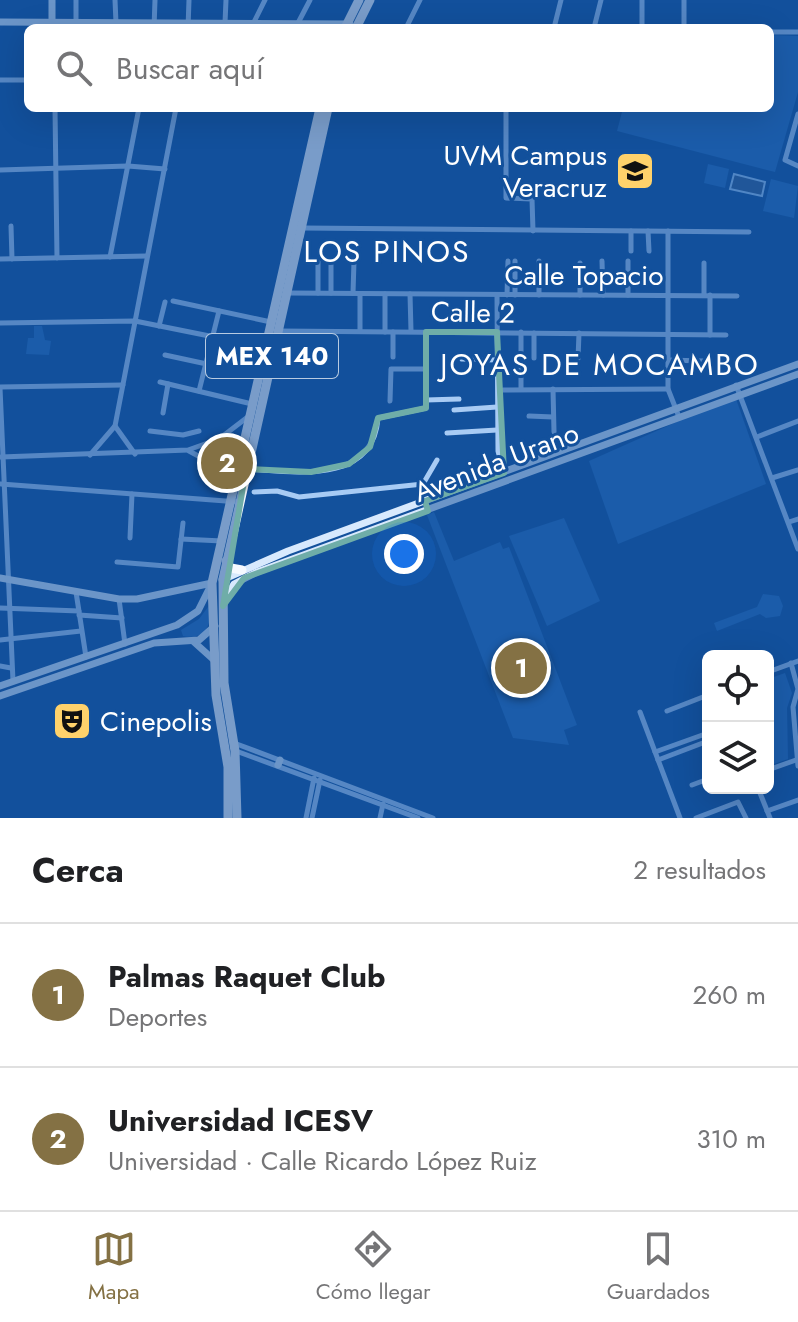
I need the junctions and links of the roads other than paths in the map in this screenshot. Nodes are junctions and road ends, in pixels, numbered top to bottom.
1 (52, 0) edge
2 (76, 0) edge
3 (115, 0) edge
4 (155, 0) edge
5 (189, 0) edge
6 (226, 0) edge
7 (265, 0) edge
8 (310, 0) edge
9 (359, 0) edge
10 (370, 0) edge
11 (420, 0) edge
12 (561, 0) edge
13 (601, 0) edge
14 (642, 0) edge
15 (684, 0) edge
16 (0, 22) edge
17 (52, 22) junction
18 (76, 22) junction
19 (254, 22) junction
20 (116, 23) junction
21 (225, 23) junction
22 (298, 23) junction
23 (129, 24) edge
24 (154, 24) edge
25 (189, 24) edge
26 (213, 24) edge
27 (312, 24) edge
28 (354, 24) edge
29 (355, 24) edge
30 (408, 24) edge
31 (555, 24) edge
32 (595, 24) edge
33 (642, 24) edge
34 (684, 24) edge
35 (774, 32) edge
36 (798, 32) edge
37 (0, 80) edge
38 (24, 80) edge
39 (55, 112) edge
40 (138, 112) edge
41 (175, 112) edge
42 (319, 112) edge
43 (327, 112) edge
44 (506, 112) edge
45 (798, 114) edge
46 (794, 139) edge
47 (128, 166) junction
48 (798, 166) edge
49 (57, 168) junction
50 (165, 169) junction
51 (0, 170) edge
52 (11, 226) dead end
53 (297, 228) junction
54 (533, 231) junction
55 (631, 231) junction
56 (648, 231) junction
57 (668, 231) junction
58 (749, 232) dead end
59 (631, 251) dead end
60 (649, 251) dead end
61 (147, 256) junction
62 (110, 257) junction
63 (57, 258) junction
64 (0, 259) edge
65 (12, 259) junction
66 (318, 261) dead end
67 (354, 261) dead end
68 (511, 261) dead end
69 (539, 261) dead end
70 (602, 261) dead end
71 (628, 261) dead end
72 (331, 262) dead end
73 (580, 263) dead end
74 (704, 263) dead end
75 (287, 293) junction
76 (318, 293) junction
77 (331, 293) junction
78 (357, 294) junction
79 (385, 294) junction
80 (410, 294) junction
81 (497, 295) junction
82 (511, 295) junction
83 (539, 295) junction
84 (580, 295) junction
85 (603, 295) junction
86 (628, 295) junction
87 (668, 295) junction
88 (709, 295) junction
89 (737, 296) dead end
90 (173, 301) dead end
91 (165, 302) dead end
92 (219, 311) junction
93 (135, 321) junction
94 (0, 323) edge
95 (159, 326) junction
96 (275, 326) junction
97 (360, 331) junction
98 (411, 331) junction
99 (385, 332) junction
100 (393, 332) junction
101 (426, 332) junction
102 (497, 332) junction
103 (521, 332) junction
104 (534, 333) junction
105 (579, 333) junction
106 (668, 334) junction
107 (711, 335) junction
108 (726, 335) dead end
109 (213, 337) junction
110 (266, 348) junction
111 (165, 355) dead end
112 (393, 357) dead end
113 (534, 358) dead end
114 (462, 359) dead end
115 (578, 359) dead end
116 (496, 360) junction
117 (668, 360) junction
118 (703, 361) dead end
119 (206, 364) junction
120 (798, 364) edge
121 (426, 369) junction
122 (798, 374) edge
123 (260, 375) junction
124 (160, 382) dead end
125 (168, 384) junction
126 (123, 385) junction
127 (0, 387) edge
128 (521, 389) junction
129 (553, 389) junction
130 (668, 389) junction
131 (738, 389) junction
132 (503, 390) dead end
133 (199, 391) junction
134 (459, 399) dead end
135 (426, 400) junction
136 (390, 401) dead end
137 (497, 407) junction
138 (675, 408) junction
139 (252, 410) junction
140 (454, 410) dead end
141 (163, 413) dead end
142 (529, 416) dead end
143 (553, 417) junction
144 (679, 417) junction
145 (798, 421) edge
146 (115, 426) junction
147 (497, 430) junction
148 (150, 431) dead end
149 (199, 431) dead end
150 (554, 432) dead end
151 (447, 433) dead end
152 (183, 435) junction
153 (757, 437) junction
154 (185, 450) junction
155 (135, 454) junction
156 (90, 455) junction
157 (1, 456) edge
158 (437, 460) dead end
159 (242, 468) junction
160 (798, 470) edge
161 (504, 473) junction
162 (772, 478) junction
163 (2, 484) edge
164 (423, 484) junction
165 (471, 484) junction
166 (254, 492) dead end
167 (132, 494) junction
168 (475, 494) junction
169 (236, 496) junction
170 (426, 499) junction
171 (430, 511) junction
172 (798, 519) edge
173 (789, 522) junction
174 (183, 523) dead end
175 (130, 538) dead end
176 (181, 539) junction
177 (223, 541) junction
178 (798, 549) edge
179 (226, 560) junction
180 (117, 562) dead end
181 (242, 570) junction
182 (3, 579) edge
183 (218, 581) junction
184 (76, 592) junction
185 (119, 599) junction
186 (223, 606) junction
187 (0, 608) edge
188 (8, 609) junction
189 (79, 613) junction
190 (122, 618) junction
191 (177, 625) junction
192 (216, 625) junction
193 (81, 631) junction
194 (0, 640) edge
195 (10, 641) junction
196 (181, 641) junction
197 (192, 641) junction
198 (125, 644) junction
199 (218, 655) junction
200 (86, 657) junction
201 (798, 661) edge
202 (791, 663) junction
203 (0, 666) edge
204 (11, 668) junction
205 (774, 670) edge
206 (13, 681) junction
207 (0, 686) edge
208 (798, 693) edge
209 (0, 696) edge
210 (702, 697) edge
211 (796, 702) edge
212 (667, 711) dead end
213 (640, 712) dead end
214 (702, 735) edge
215 (796, 735) edge
216 (702, 743) edge
217 (797, 746) edge
218 (234, 747) junction
219 (655, 752) junction
220 (658, 760) junction
221 (797, 763) edge
222 (774, 769) edge
223 (317, 777) junction
224 (702, 781) edge
225 (233, 785) junction
226 (692, 785) dead end
227 (760, 794) edge
228 (798, 800) edge
229 (386, 803) junction
230 (768, 815) edge
231 (228, 818) edge
232 (237, 818) edge
233 (306, 818) edge
234 (312, 818) edge
235 (383, 818) edge
236 (418, 818) edge
237 (433, 818) edge
238 (680, 818) edge
239 (696, 818) edge
240 (746, 818) edge

1 - 17 main road
2 - 18 street
3 - 20 street
4 - 24 street
5 - 25 street
6 - 21 street
7 - 19 street
8 - 22 street
9 - 28 main road
10 - 29 main road
11 - 30 street
12 - 31 street
13 - 32 street
14 - 33 street
15 - 34 street
16 - 17 main road
17 - 18 main road
18 - 20 main road
19 - 21 main road
19 - 22 main road
20 - 23 main road
21 - 26 main road
22 - 27 main road
35 - 36 street
37 - 38 street
39 - 49 street
40 - 47 street
41 - 50 street
42 - 53 main road, MEX 140
43 - 53 main road, MEX 140
44 - 54 street
45 - 46 street
46 - 48 street
47 - 49 street
47 - 50 street
47 - 62 street
49 - 51 street
49 - 63 street
50 - 61 street
52 - 65 street
53 - 54 street
53 - 75 main road, MEX 140
53 - 96 main road, MEX 140
54 - 55 street
55 - 56 street
55 - 59 street
56 - 57 street
56 - 60 street
57 - 58 street
57 - 87 street
61 - 62 street
61 - 93 street
62 - 63 street
63 - 65 street
64 - 65 street
66 - 76 street
67 - 78 street
68 - 82 street
69 - 83 street
70 - 85 street
71 - 86 street
72 - 77 street
73 - 84 street
74 - 88 street
75 - 76 street, Calle Topacio
75 - 96 main road, MEX 140
76 - 77 street, Calle Topacio
77 - 78 street, Calle Topacio
78 - 79 street, Calle Topacio
78 - 97 street
79 - 80 street, Calle Topacio
79 - 99 street
80 - 81 street, Calle Topacio
80 - 98 street
81 - 82 street, Calle Topacio
81 - 102 street
82 - 83 street, Calle Topacio
83 - 84 street, Calle Topacio
84 - 85 street, Calle Topacio
85 - 86 street, Calle Topacio
86 - 87 street, Calle Topacio
87 - 88 street, Calle Topacio
87 - 106 street
88 - 89 street, Calle Topacio
88 - 107 street
90 - 92 street, Calle 2
91 - 95 street
92 - 96 street, Calle 2
92 - 109 street
93 - 94 street
93 - 95 street
93 - 126 street
95 - 109 street
96 - 97 street, Calle 2
96 - 110 main road, MEX 140
96 - 159 main road, MEX 140
97 - 99 street, Calle 2
98 - 100 street, Calle 2
98 - 101 street, Calle 2
99 - 100 street, Calle 2
100 - 112 street
101 - 102 street, Calle 2
101 - 121 street
102 - 103 street, Calle 2
102 - 116 street
103 - 104 street, Calle 2
103 - 128 street
104 - 105 street, Calle 2
104 - 113 street
105 - 106 street, Calle 2
105 - 115 street
106 - 107 street, Calle 2
106 - 117 street
107 - 108 street, Calle 2
109 - 110 street
109 - 119 street
110 - 123 main road, MEX 140
111 - 119 street
114 - 116 street
116 - 137 street
117 - 118 street
117 - 130 street
119 - 123 street
119 - 133 street
120 - 131 main road, Avenida Urano
121 - 135 street
121 - 136 street
122 - 131 main road, Avenida Urano
123 - 139 main road, MEX 140
124 - 125 street
125 - 133 street
125 - 141 street
126 - 127 street
126 - 146 street
127 - 157 street
128 - 129 street
128 - 132 street
129 - 130 street
129 - 143 street
130 - 138 street
131 - 138 main road, Avenida Urano
131 - 144 main road, Avenida Urano
131 - 153 street
133 - 139 street
134 - 135 street
135 - 159 street
137 - 140 street
137 - 147 street
138 - 144 street
138 - 161 main road, Avenida Urano
139 - 154 street
139 - 159 main road, MEX 140
142 - 143 street
143 - 150 street
144 - 168 main road, Avenida Urano
145 - 153 street
146 - 155 street
146 - 156 street
147 - 151 street
147 - 161 street
148 - 152 street
149 - 152 street
152 - 154 street
153 - 162 street
154 - 155 street
154 - 169 street
155 - 156 street
156 - 157 street
157 - 163 street
158 - 164 street
159 - 169 main road, MEX 140
160 - 162 street
161 - 165 main road, Avenida Urano
162 - 173 street
163 - 167 street
163 - 182 street
164 - 166 street
164 - 170 street
165 - 168 main road
165 - 170 main road, Avenida Urano
167 - 169 street
167 - 175 street
168 - 171 main road, Avenida Urano
169 - 177 main road, MEX 140
169 - 179 main road, MEX 140
170 - 171 street
170 - 181 main road, Avenida Urano
171 - 186 main road, Avenida Urano
172 - 173 street
173 - 178 street
174 - 176 street
176 - 177 street
176 - 180 street
177 - 183 main road, MEX 140
179 - 181 main road
179 - 183 main road, MEX 140
181 - 183 main road, Avenida Urano
182 - 184 main road, Avenida Urano
182 - 188 street
183 - 185 main road, Avenida Urano
183 - 186 main road, MEX 140
183 - 191 main road
183 - 192 main road, MEX 140
184 - 185 main road, Avenida Urano
184 - 189 street
185 - 190 street
186 - 192 main road, Avenida Urano
186 - 199 main road, MEX 140
187 - 188 street
188 - 189 street
188 - 195 street
189 - 190 street
189 - 193 street
190 - 198 street
191 - 196 main road
191 - 198 main road
192 - 197 main road
192 - 199 main road, MEX 140
193 - 195 street
193 - 200 street
194 - 195 street
195 - 204 street
196 - 197 main road
196 - 209 main road
197 - 199 main road
198 - 200 main road
199 - 218 main road, MEX 140
199 - 225 main road, MEX 140
200 - 206 main road
201 - 202 street
202 - 205 street
202 - 208 street
203 - 204 street
204 - 206 street
206 - 207 main road
208 - 211 street
210 - 212 street
211 - 215 street
213 - 219 street
214 - 219 street
215 - 217 street
216 - 220 street
217 - 221 street
218 - 223 street
218 - 225 main road, MEX 140
219 - 220 street
220 - 238 street
221 - 222 street
223 - 229 street
223 - 233 street
223 - 234 street
224 - 226 street
225 - 231 main road, MEX 140
225 - 232 main road, MEX 140
227 - 230 street
228 - 230 street
229 - 235 street
229 - 236 street
229 - 237 street
239 - 240 street

